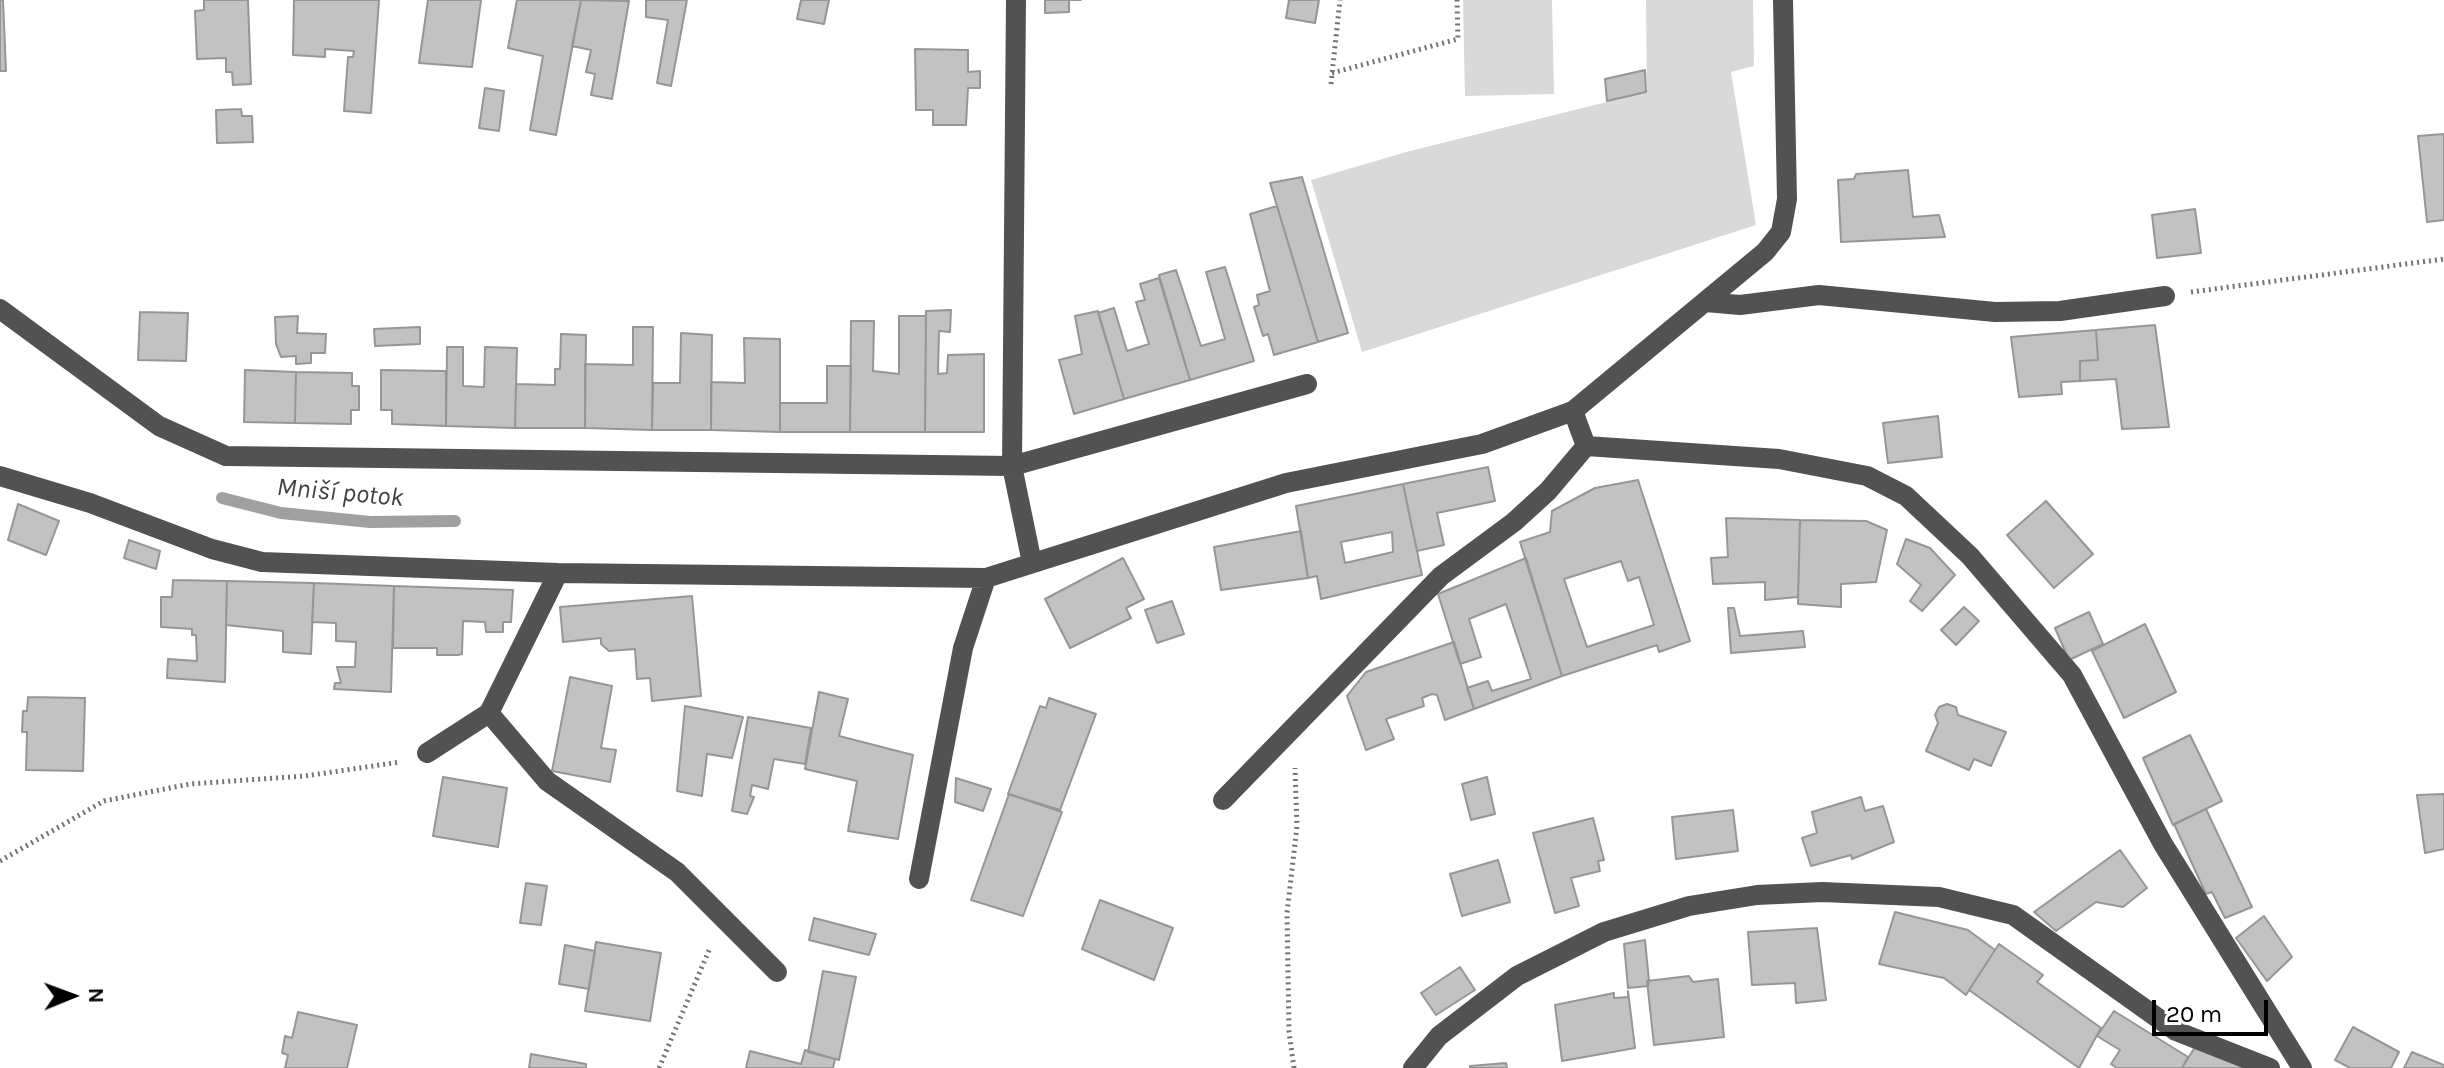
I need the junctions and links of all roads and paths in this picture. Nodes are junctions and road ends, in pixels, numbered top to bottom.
1 (1016, 0) edge
2 (1340, 0) edge
3 (1457, 0) edge
4 (1783, 0) edge
5 (1332, 73) junction
6 (1331, 84) dead end
7 (2444, 259) edge
8 (2165, 296) joint
9 (1706, 302) junction
10 (0, 309) edge
11 (1307, 384) dead end
12 (1573, 411) junction
13 (1586, 446) junction
14 (1012, 466) junction
15 (0, 476) edge
16 (1032, 563) junction
17 (558, 573) junction
18 (986, 578) junction
19 (489, 713) junction
20 (1294, 731) junction
21 (427, 753) joint
22 (1223, 800) dead end
23 (0, 861) edge
24 (919, 879) dead end
25 (724, 917) junction
26 (777, 972) dead end
27 (659, 1068) edge
28 (1294, 1068) edge
29 (1413, 1068) edge
30 (2270, 1068) edge
31 (2302, 1068) edge

1 - 14 street
2 - 5 path
3 - 5 path
4 - 9 street
5 - 6 path
7 - 8 path
8 - 9 street
9 - 12 street
10 - 14 street
11 - 14 street
12 - 13 street
12 - 16 street
13 - 20 street
13 - 31 street
14 - 16 street
15 - 17 street
16 - 18 street
17 - 18 street
17 - 19 street
18 - 24 street
19 - 21 street
19 - 25 street
20 - 22 street
20 - 28 path
21 - 23 path
25 - 26 street
25 - 27 path
29 - 30 street

